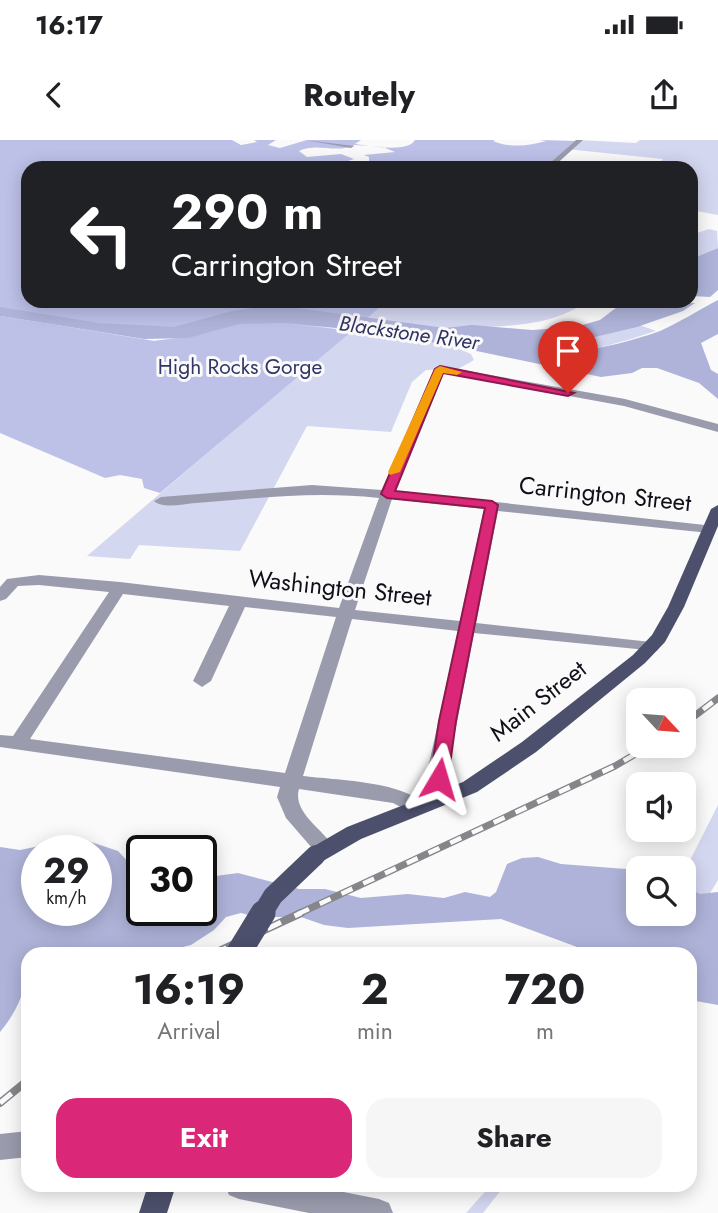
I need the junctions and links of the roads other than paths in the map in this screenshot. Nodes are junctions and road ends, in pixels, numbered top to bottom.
1 (308, 140) edge
2 (361, 140) edge
3 (580, 140) edge
4 (351, 146) junction
5 (340, 155) dead end
6 (556, 161) edge
7 (718, 428) edge
8 (387, 494) junction
9 (161, 501) dead end
10 (492, 505) junction
11 (718, 509) edge
12 (709, 529) junction
13 (120, 587) junction
14 (0, 596) edge
15 (239, 602) junction
16 (345, 615) junction
17 (466, 628) junction
18 (651, 647) junction
19 (202, 681) dead end
20 (9, 742) edge
21 (292, 780) junction
22 (448, 796) junction
23 (416, 808) junction
24 (321, 852) junction
25 (242, 947) edge
26 (160, 1192) edge
27 (274, 1192) edge
28 (153, 1213) edge
29 (379, 1213) edge

1 - 4 street
2 - 4 street
3 - 6 street
4 - 5 street
7 - 8 street
8 - 9 street, Carrington Street
8 - 10 street, Carrington Street
8 - 16 street
10 - 12 street, Carrington Street
10 - 17 street
11 - 12 main road, Main Street
12 - 18 main road, Main Street
13 - 14 street, Washington Street
13 - 15 street, Washington Street
13 - 20 street
15 - 16 street, Washington Street
15 - 19 street
16 - 17 street, Washington Street
16 - 21 street
17 - 18 street, Washington Street
17 - 22 street
18 - 22 main road, Main Street
20 - 21 street
21 - 23 street
21 - 24 street
22 - 23 main road, Main Street
23 - 24 main road, Main Street
24 - 25 main road, Main Street, bridge
26 - 28 main road
27 - 29 street

